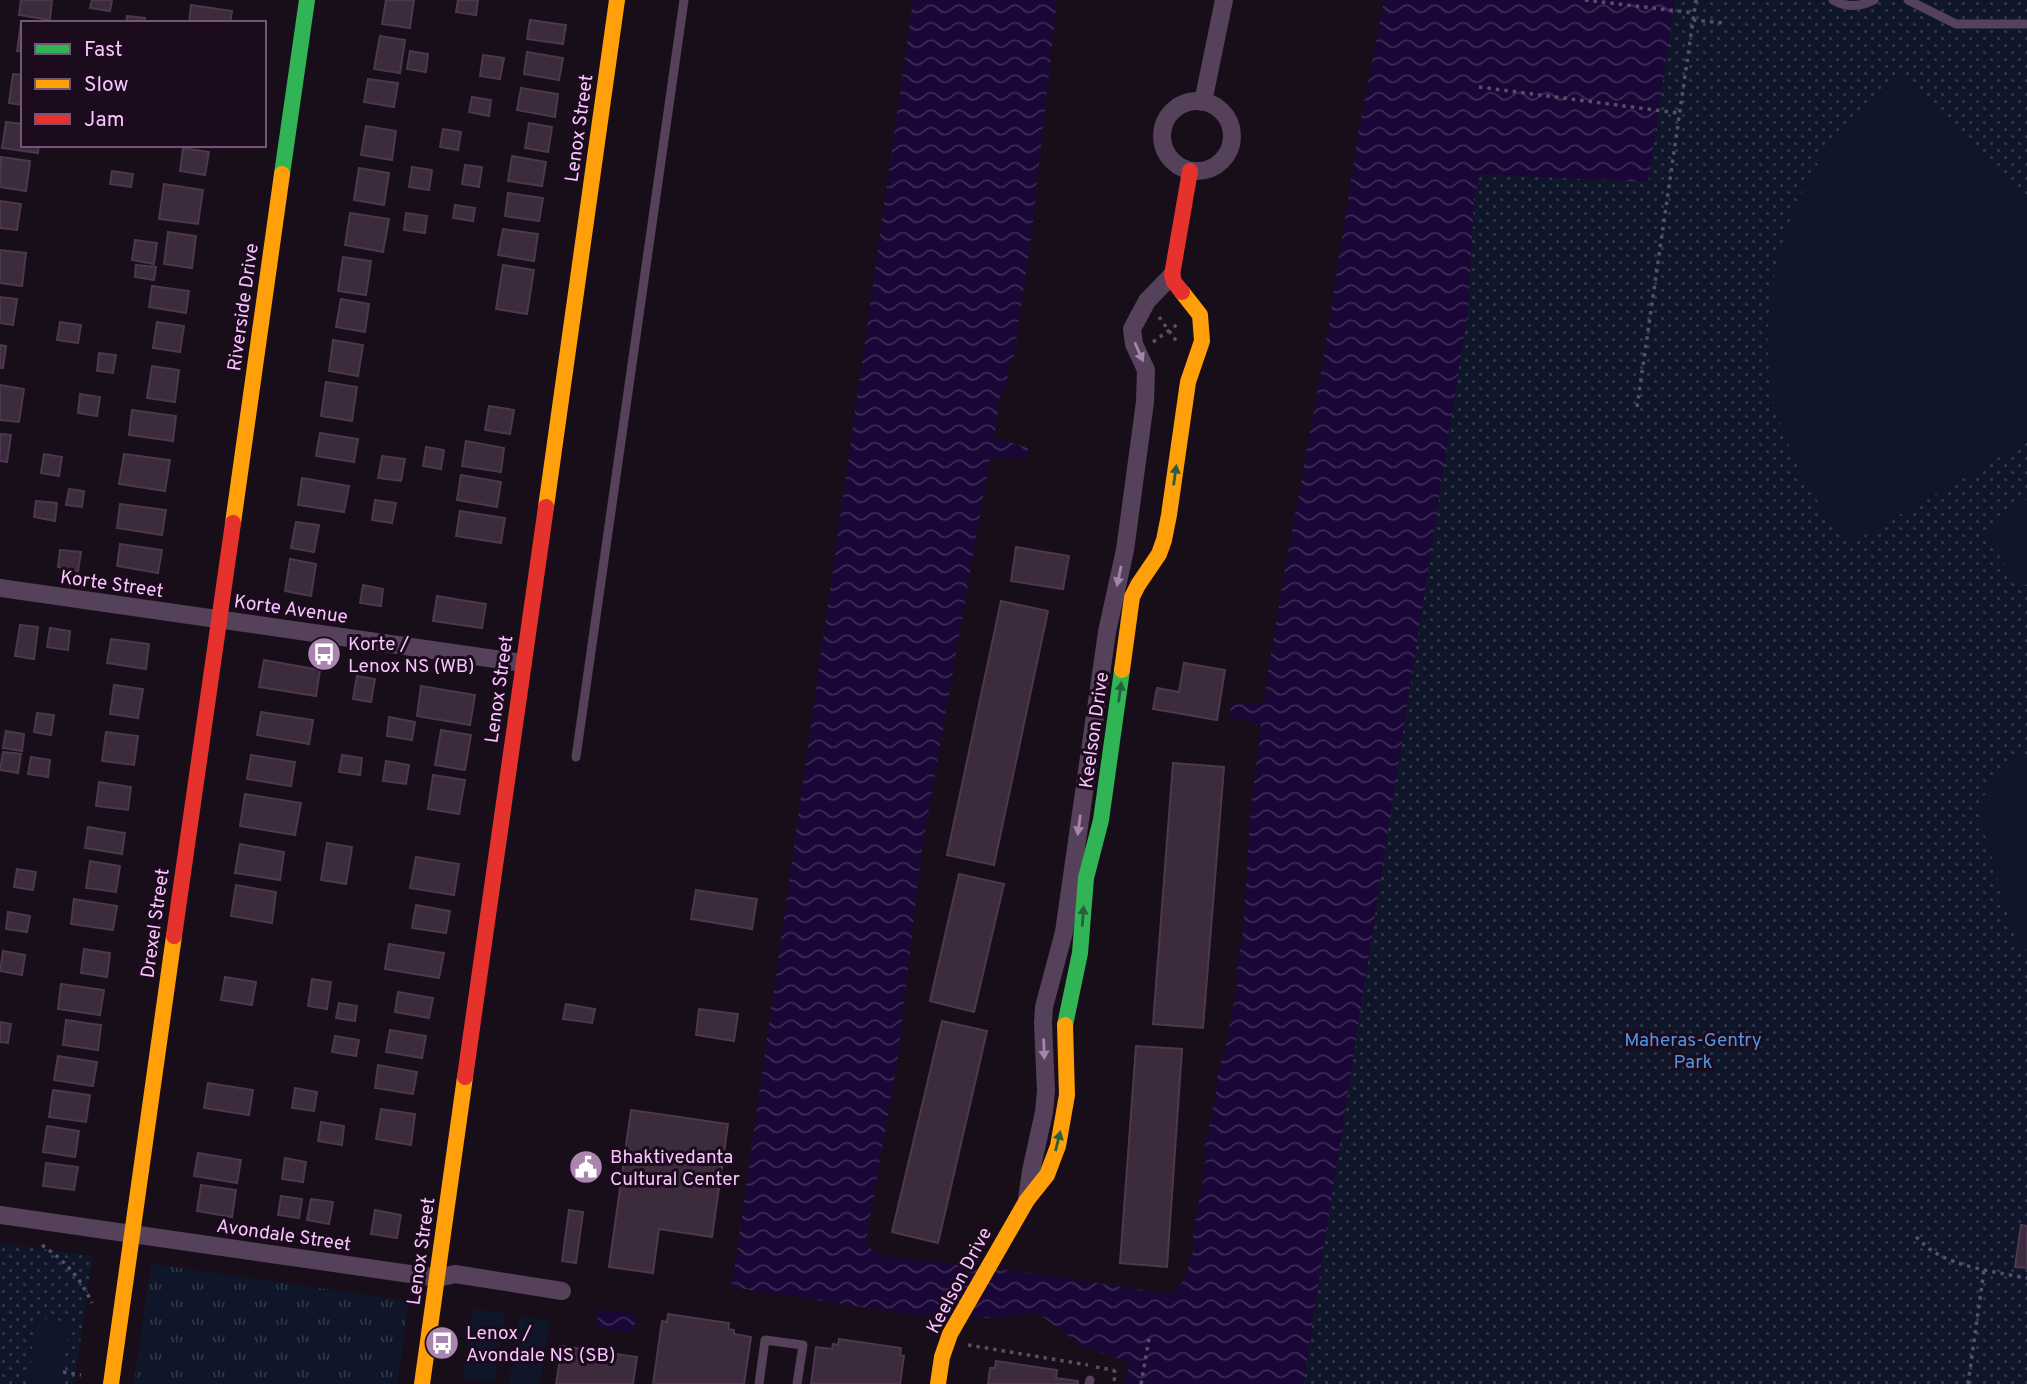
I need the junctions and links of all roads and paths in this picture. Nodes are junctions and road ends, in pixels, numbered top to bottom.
1 (307, 0) edge
2 (617, 0) edge
3 (684, 0) edge
4 (1224, 0) edge
5 (1585, 0) edge
6 (1696, 0) edge
7 (1833, 0) edge
8 (1874, 0) edge
9 (1908, 0) edge
10 (1694, 13) junction
11 (1693, 20) junction
12 (1725, 23) dead end
13 (2027, 24) edge
14 (1479, 87) dead end
15 (1203, 103) junction
16 (1679, 113) junction
17 (1190, 171) junction
18 (1172, 275) junction
19 (1153, 309) dead end
20 (1180, 323) dead end
21 (1169, 330) junction
22 (1181, 347) dead end
23 (1146, 348) dead end
24 (1637, 407) dead end
25 (0, 588) edge
26 (218, 619) junction
27 (523, 663) junction
28 (576, 757) dead end
29 (1027, 1200) junction
30 (0, 1215) edge
31 (132, 1234) junction
32 (1916, 1237) dead end
33 (42, 1245) dead end
34 (1984, 1270) junction
35 (438, 1278) junction
36 (2027, 1278) edge
37 (562, 1291) dead end
38 (92, 1303) dead end
39 (1149, 1339) dead end
40 (966, 1345) dead end
41 (63, 1372) dead end
42 (81, 1375) dead end
43 (111, 1384) edge
44 (422, 1384) edge
45 (759, 1384) edge
46 (797, 1384) edge
47 (938, 1384) edge
48 (1114, 1384) edge
49 (1141, 1384) edge
50 (1968, 1384) edge

1 - 26 street, Riverside Drive
2 - 27 street, Lenox Street
3 - 28 lane
4 - 15 street
5 - 10 path
6 - 10 path
7 - 8 lane
9 - 13 lane
10 - 11 path
11 - 12 path
11 - 16 path
14 - 16 path
15 - 17 street
15 - 17 street
16 - 24 path
17 - 18 street
18 -> 29 street, Keelson Drive
29 -> 18 street, Keelson Drive
19 - 21 path
20 - 21 path
21 - 22 path
21 - 23 path
25 - 26 street, Korte Street
26 - 27 street, Korte Avenue
26 - 31 street, Drexel Street
27 - 35 street, Lenox Street
29 - 47 street, Keelson Drive
30 - 31 street, Avondale Street
31 - 35 street, Avondale Street
31 - 43 street, Drexel Street
32 - 34 path
33 - 38 path
34 - 36 path
34 - 50 path
35 - 37 street, Avondale Street
35 - 44 street, Lenox Street
39 - 49 path
40 - 48 path
41 - 42 path
45 - 46 lane

